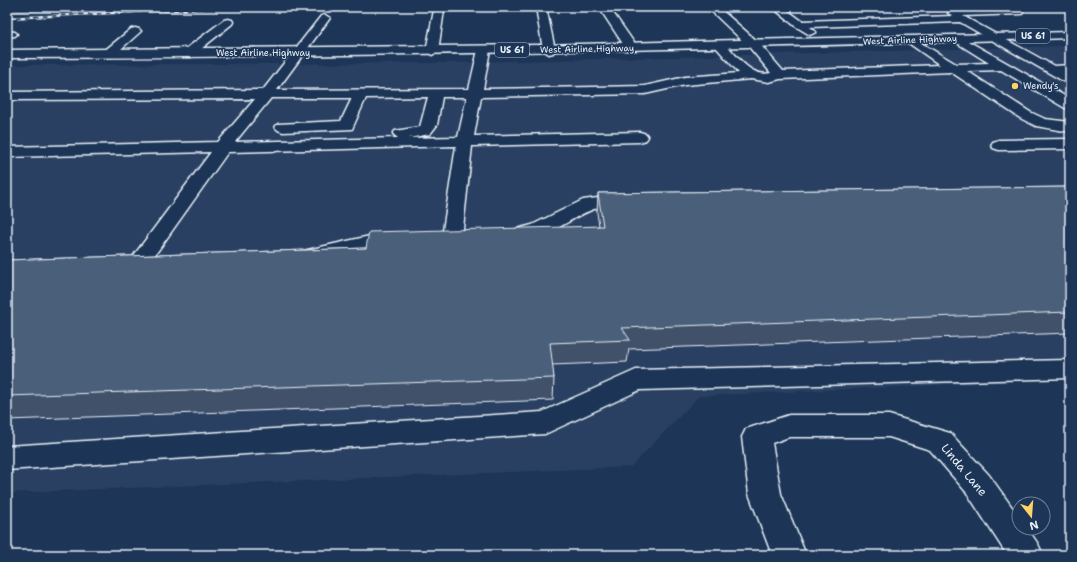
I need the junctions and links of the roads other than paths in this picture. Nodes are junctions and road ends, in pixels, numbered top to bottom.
1 (541, 7) edge
2 (712, 7) edge
3 (777, 7) edge
4 (971, 7) edge
5 (1008, 7) edge
6 (1065, 7) edge
7 (606, 9) dead end
8 (933, 9) dead end
9 (1070, 9) edge
10 (439, 10) dead end
11 (983, 12) junction
12 (948, 13) junction
13 (325, 18) dead end
14 (962, 19) junction
15 (228, 22) dead end
16 (827, 23) junction
17 (799, 24) junction
18 (135, 31) dead end
19 (1070, 34) edge
20 (996, 37) junction
21 (955, 38) junction
22 (910, 40) junction
23 (823, 42) junction
24 (754, 45) junction
25 (721, 46) junction
26 (631, 47) junction
27 (484, 50) junction
28 (549, 50) junction
29 (432, 51) junction
30 (298, 53) junction
31 (7, 54) edge
32 (108, 54) junction
33 (187, 54) junction
34 (999, 63) junction
35 (952, 67) junction
36 (1070, 69) edge
37 (1052, 70) junction
38 (779, 75) junction
39 (749, 76) junction
40 (1021, 77) junction
41 (1070, 81) edge
42 (436, 93) junction
43 (475, 93) junction
44 (267, 94) junction
45 (301, 94) junction
46 (361, 94) junction
47 (7, 96) edge
48 (1070, 105) edge
49 (1070, 127) edge
50 (277, 136) junction
51 (640, 137) dead end
52 (465, 141) junction
53 (1070, 144) edge
54 (999, 145) dead end
55 (222, 147) junction
56 (7, 152) edge
57 (645, 199) edge
58 (474, 237) edge
59 (495, 237) edge
60 (414, 239) edge
61 (295, 257) edge
62 (161, 262) edge
63 (1070, 369) edge
64 (7, 458) edge
65 (789, 555) edge
66 (1026, 555) edge

1 - 28 main road
2 - 24 main road
3 - 17 main road
4 - 11 main road
5 - 11 main road
6 - 9 main road
7 - 26 main road
8 - 12 main road
10 - 29 main road
11 - 12 main road
12 - 14 main road
12 - 16 main road
13 - 30 main road
14 - 16 main road
14 - 20 main road
15 - 33 main road
16 - 17 main road
17 - 23 main road
18 - 32 main road
19 - 20 main road, West Airline Highway / US 61
20 - 21 main road, West Airline Highway / US 61
20 - 37 main road
21 - 22 main road, West Airline Highway / US 61
21 - 34 main road
22 - 23 main road, West Airline Highway / US 61
22 - 35 main road
23 - 24 main road, West Airline Highway / US 61
24 - 25 main road, West Airline Highway / US 61
24 - 38 main road
25 - 26 main road, West Airline Highway / US 61
25 - 39 main road
26 - 28 main road, West Airline Highway / US 61
27 - 28 main road, West Airline Highway / US 61
27 - 29 main road, West Airline Highway / US 61
27 - 43 main road
29 - 30 main road, West Airline Highway / US 61
30 - 33 main road, West Airline Highway / US 61
30 - 44 main road
31 - 32 main road, West Airline Highway / US 61
32 - 33 main road, West Airline Highway / US 61
34 - 35 main road
34 - 37 main road
34 - 40 main road
35 - 38 main road
35 - 49 main road
36 - 37 main road
37 - 40 main road
37 - 41 main road
38 - 39 main road
39 - 43 main road
40 - 48 main road
42 - 43 main road
42 - 46 main road
42 - 50 main road
43 - 52 main road
44 - 45 main road
44 - 47 main road
44 - 55 main road
45 - 46 main road
45 - 50 main road
46 - 50 main road
50 - 52 main road
50 - 55 main road
51 - 52 main road
52 - 58 main road
53 - 54 main road
55 - 56 main road
55 - 62 main road
57 - 59 main road
60 - 61 main road
63 - 64 main road
65 - 66 main road, Linda Lane

